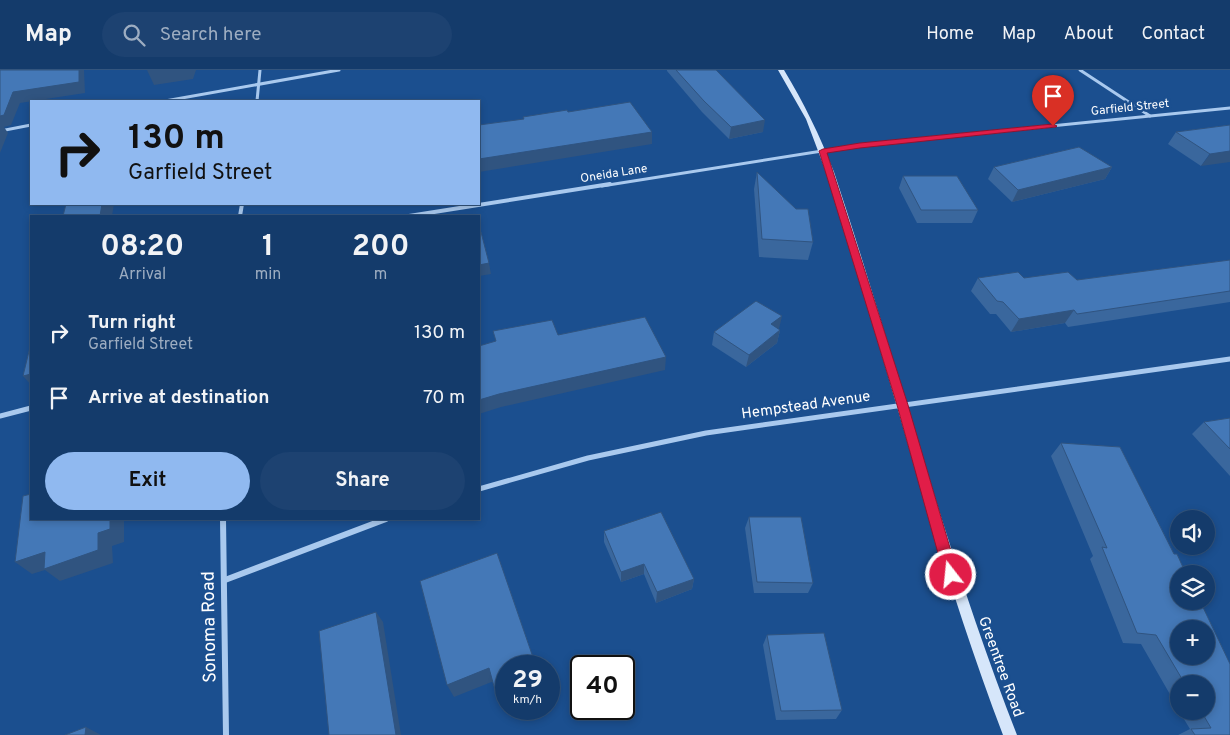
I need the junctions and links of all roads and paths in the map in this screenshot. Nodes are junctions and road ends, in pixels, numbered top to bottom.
1 (260, 70) edge
2 (339, 70) edge
3 (781, 70) edge
4 (1080, 70) edge
5 (259, 84) junction
6 (170, 100) edge
7 (257, 100) edge
8 (1230, 108) edge
9 (1150, 116) junction
10 (30, 125) edge
11 (0, 131) edge
12 (823, 151) junction
13 (479, 205) edge
14 (480, 205) edge
15 (415, 215) edge
16 (1230, 359) edge
17 (903, 405) junction
18 (30, 408) edge
19 (0, 416) edge
20 (480, 489) edge
21 (223, 520) edge
22 (383, 520) edge
23 (225, 580) junction
24 (226, 735) edge
25 (1010, 735) edge

1 - 5 street
2 - 5 street
3 - 12 street, Greentree Road
4 - 9 street
5 - 6 street
5 - 7 street
8 - 9 street, Garfield Street
9 - 12 street, Garfield Street
10 - 11 street
12 - 14 street, Oneida Lane
12 - 17 street, Greentree Road
13 - 15 street, Oneida Lane
16 - 17 street, Hempstead Avenue
17 - 20 street, Hempstead Avenue
17 - 25 street, Greentree Road
18 - 19 street
21 - 23 street, Sonoma Road
22 - 23 street
23 - 24 street, Sonoma Road

